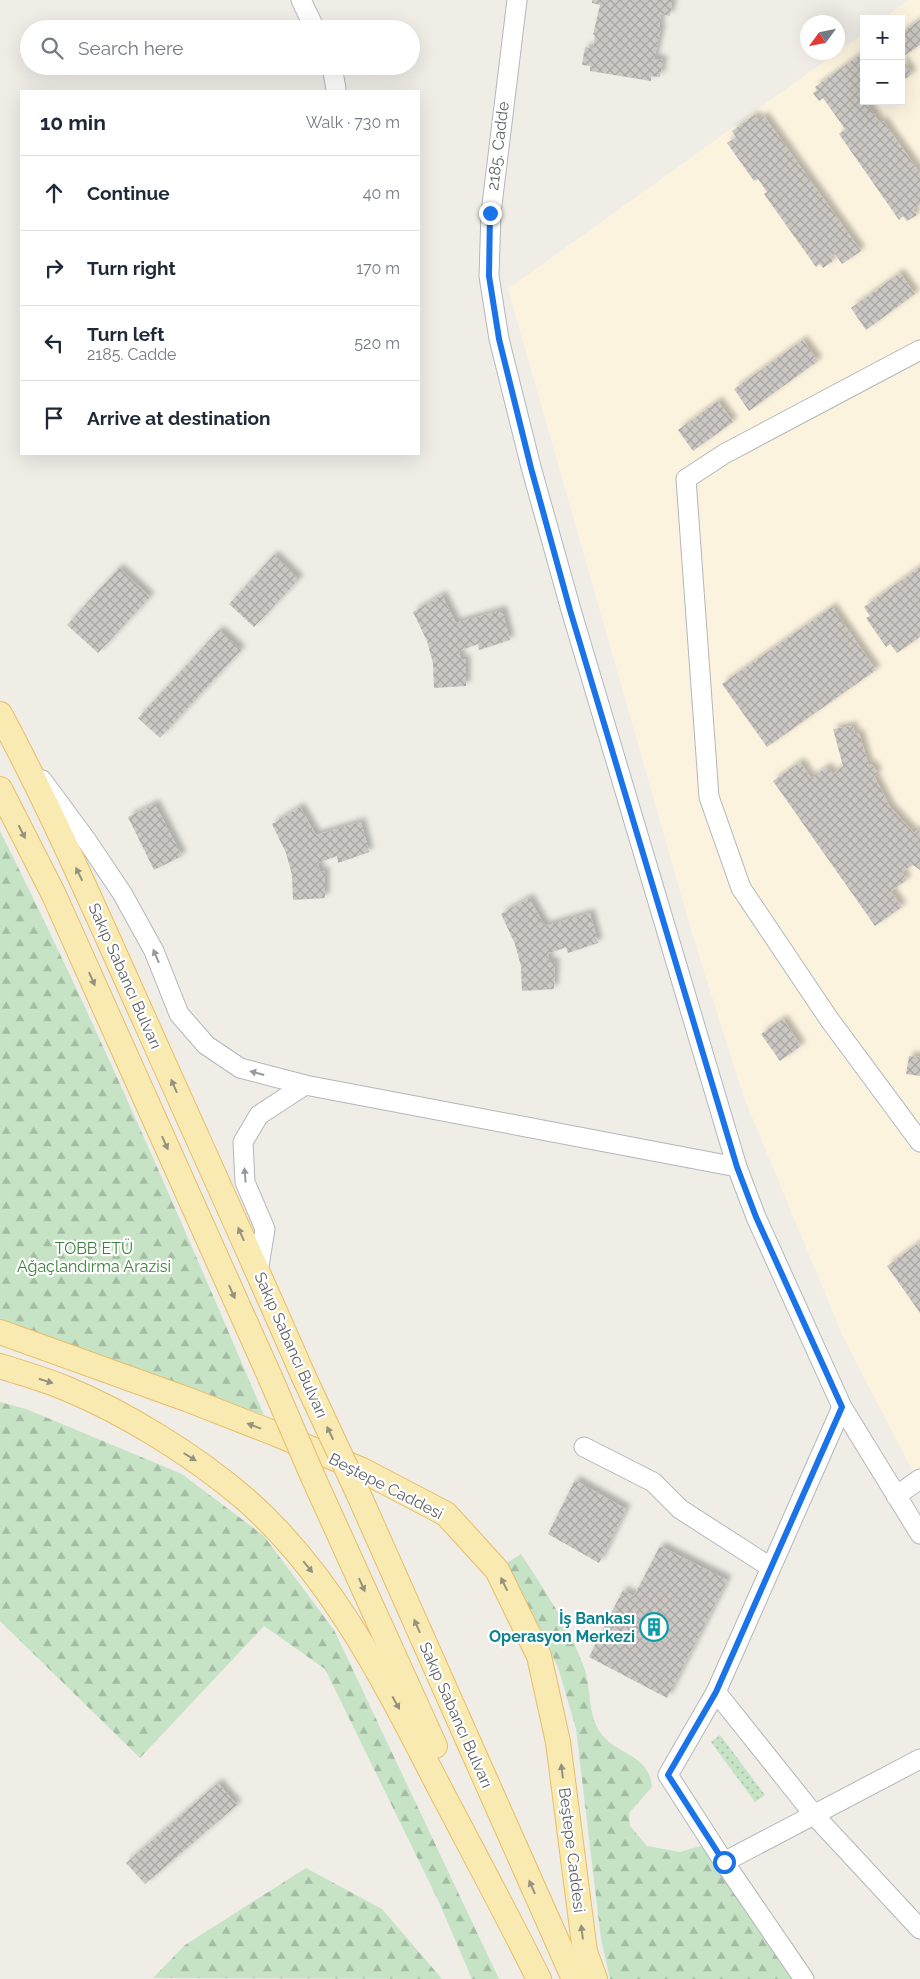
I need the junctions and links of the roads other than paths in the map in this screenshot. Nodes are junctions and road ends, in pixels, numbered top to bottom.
1 (301, 0) edge
2 (517, 0) edge
3 (311, 20) edge
4 (334, 75) edge
5 (336, 89) dead end
6 (920, 350) edge
7 (0, 714) edge
8 (19, 750) junction
9 (0, 789) edge
10 (305, 1085) junction
11 (920, 1142) edge
12 (737, 1167) junction
13 (258, 1272) junction
14 (0, 1332) edge
15 (0, 1366) edge
16 (842, 1407) junction
17 (584, 1447) dead end
18 (920, 1479) edge
19 (896, 1496) junction
20 (920, 1533) edge
21 (770, 1567) junction
22 (716, 1692) junction
23 (920, 1759) edge
24 (814, 1816) junction
25 (724, 1862) junction
26 (920, 1929) edge
27 (540, 1979) edge
28 (574, 1979) edge
29 (595, 1979) edge
30 (804, 1979) edge

1 - 3 street
2 - 12 street, 2185. Cadde
4 - 5 street
6 - 11 street
7 - 8 main road, Sakıp Sabancı Bulvarı
10 -> 8 street
13 -> 8 main road, Sakıp Sabancı Bulvarı
9 -> 27 main road, Sakıp Sabancı Bulvarı, bridge
10 - 12 street
13 -> 10 street
12 - 16 street, 2185. Cadde
28 -> 13 main road, Sakıp Sabancı Bulvarı, bridge
29 -> 14 main road, Beştepe Caddesi
15 -> 27 main road
16 - 19 street, 2185. Cadde
16 - 21 street
17 - 21 street
18 - 19 street
19 - 20 street, 2185. Cadde
21 - 22 street
22 - 24 street
22 - 25 street
23 - 24 street
24 - 25 street
24 - 26 street
25 - 30 street

